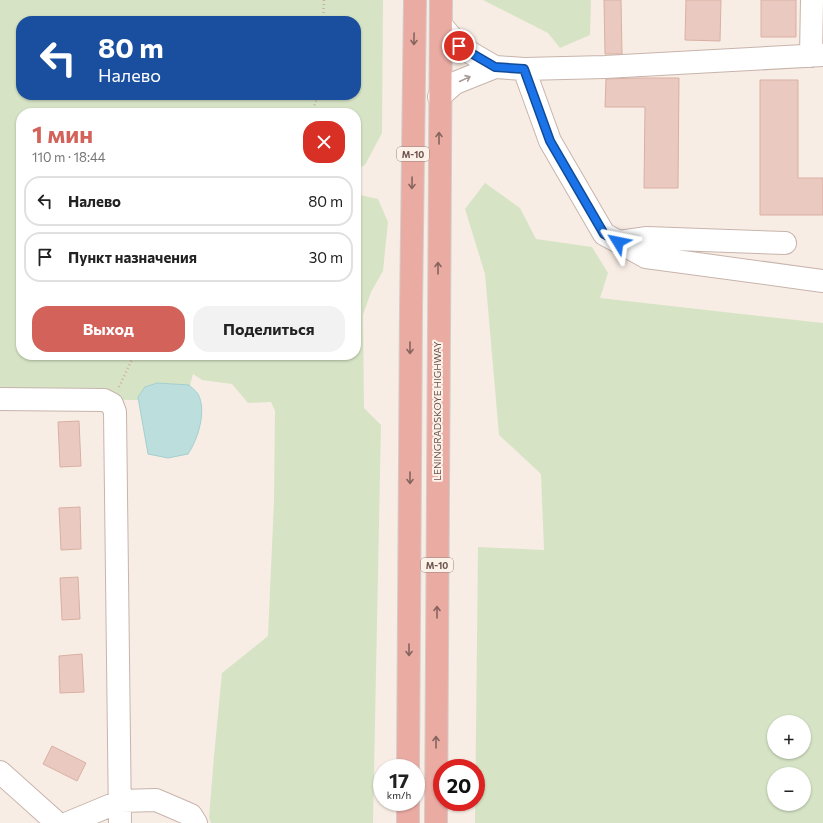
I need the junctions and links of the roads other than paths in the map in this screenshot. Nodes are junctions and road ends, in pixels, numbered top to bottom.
1 (415, 0) edge
2 (441, 0) edge
3 (812, 0) edge
4 (441, 25) junction
5 (817, 55) edge
6 (495, 67) junction
7 (524, 69) junction
8 (439, 97) junction
9 (618, 242) junction
10 (785, 243) dead end
11 (823, 282) edge
12 (0, 400) edge
13 (408, 759) edge
14 (0, 772) edge
15 (121, 801) junction
16 (408, 811) edge
17 (57, 823) edge
18 (68, 823) edge
19 (120, 823) edge
20 (196, 823) edge
21 (408, 823) edge
22 (436, 823) edge

1 -> 13 highway, М-10
2 - 4 highway, LENINGRADSKOYE HIGHWAY / М-10
3 - 5 street
4 - 6 street
4 - 8 highway, LENINGRADSKOYE HIGHWAY / М-10
5 - 7 street
6 - 7 street
8 -> 6 street
7 - 9 street
22 -> 8 highway, LENINGRADSKOYE HIGHWAY / М-10
9 - 10 street
9 - 11 street
12 - 15 street
14 - 17 street
15 - 18 street
15 - 19 street
15 - 20 street
16 - 21 highway

